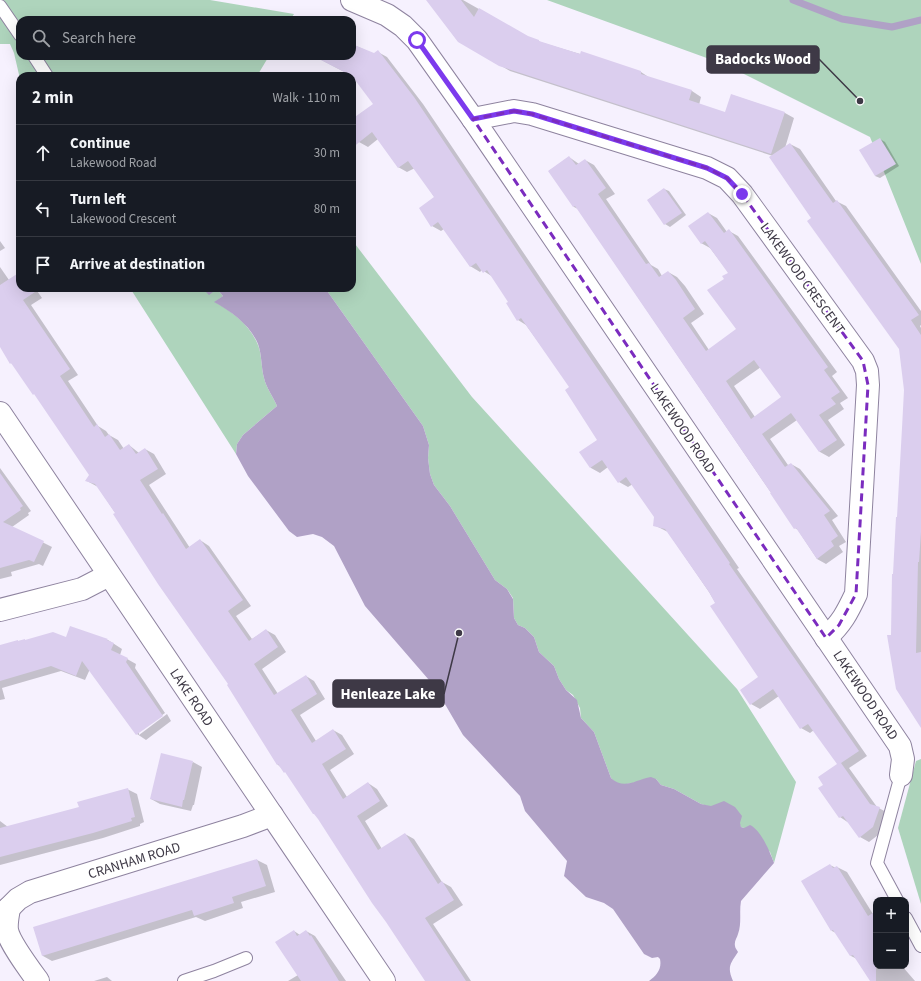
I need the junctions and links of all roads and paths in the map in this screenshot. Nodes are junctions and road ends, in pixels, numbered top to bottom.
1 (352, 0) edge
2 (0, 6) edge
3 (16, 29) edge
4 (37, 60) edge
5 (44, 72) edge
6 (473, 119) junction
7 (0, 413) edge
8 (109, 575) junction
9 (0, 610) edge
10 (826, 638) junction
11 (901, 775) joint
12 (272, 815) junction
13 (895, 897) edge
14 (4, 908) edge
15 (909, 924) edge
16 (921, 946) edge
17 (246, 958) dead end
18 (38, 981) edge
19 (184, 981) edge
20 (384, 981) edge

1 - 6 street, LAKEWOOD ROAD
2 - 3 lane
4 - 5 lane
6 - 10 street, LAKEWOOD ROAD
6 - 10 street, LAKEWOOD CRESCENT
7 - 8 street, LAKE ROAD
8 - 9 street
8 - 12 street, LAKE ROAD
10 - 11 street, LAKEWOOD ROAD
11 - 13 lane, LAKEWOOD ROAD
12 - 14 street, CRANHAM ROAD
12 - 20 street, LAKE ROAD
14 - 18 street
15 - 16 lane
17 - 19 lane

